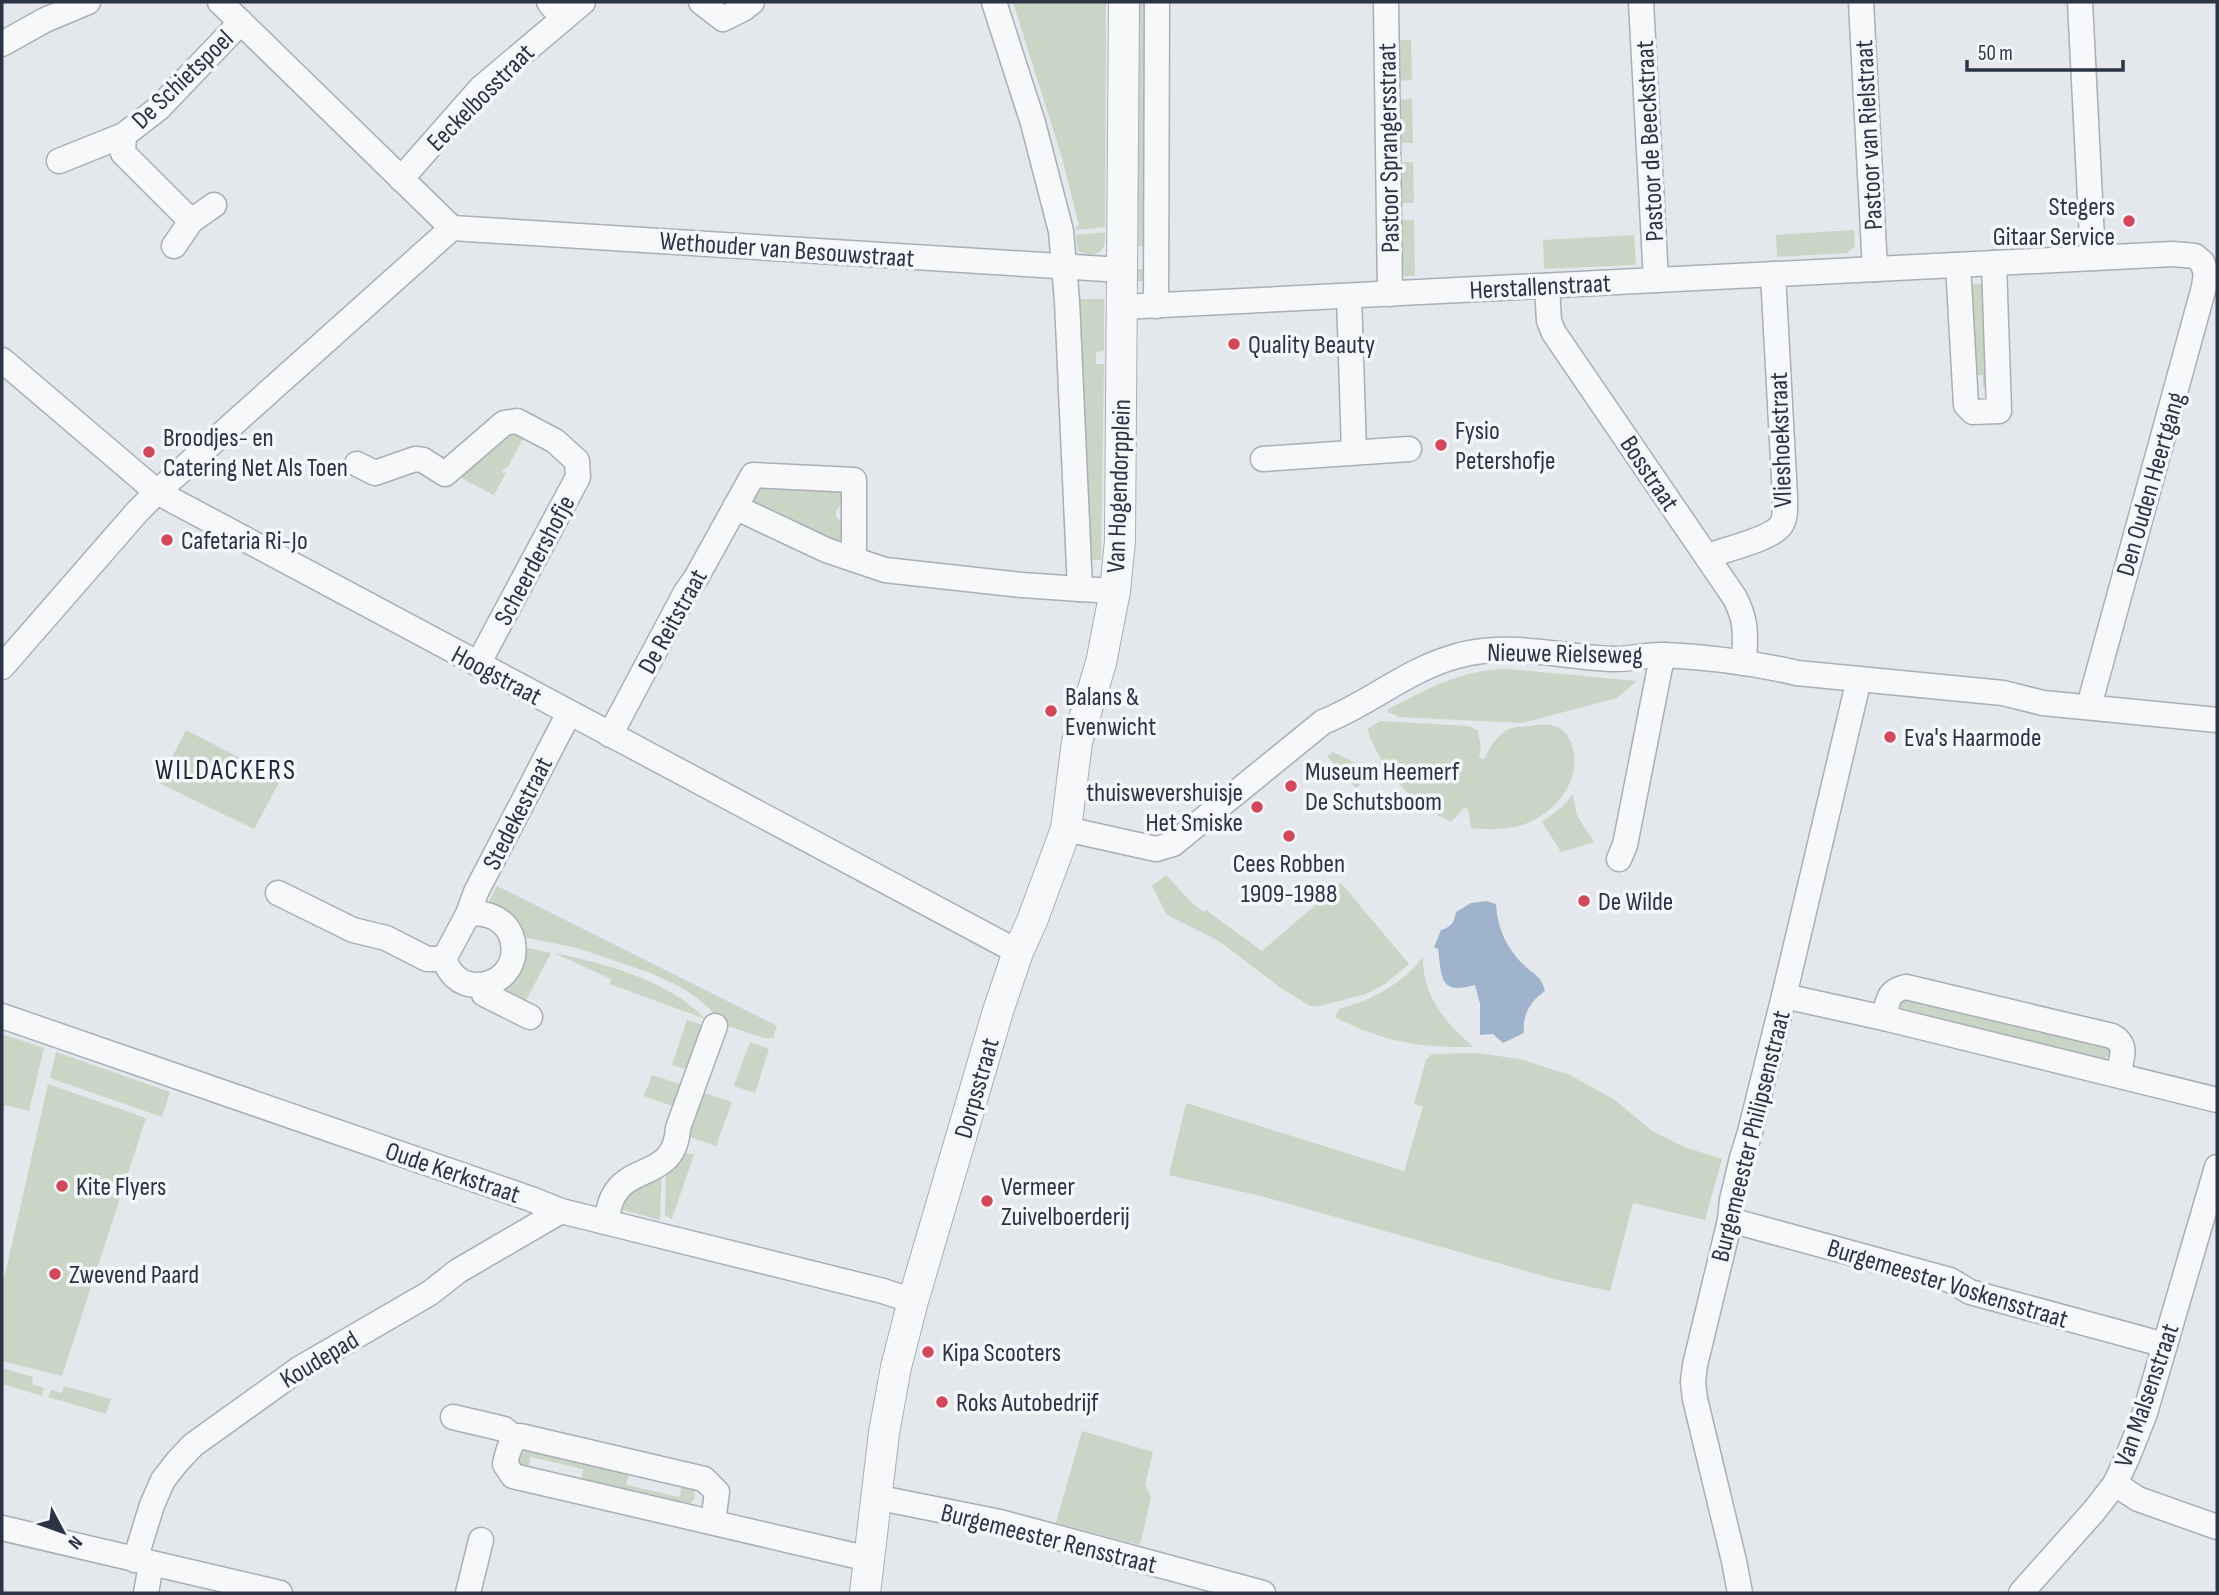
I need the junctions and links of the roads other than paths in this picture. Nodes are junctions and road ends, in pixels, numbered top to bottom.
1 (88, 2) edge
2 (220, 2) edge
3 (583, 2) edge
4 (701, 2) edge
5 (752, 2) edge
6 (994, 2) edge
7 (1124, 2) edge
8 (1157, 2) edge
9 (1386, 2) edge
10 (1642, 2) edge
11 (1861, 2) edge
12 (2080, 2) edge
13 (556, 10) edge
14 (40, 11) edge
15 (241, 22) junction
16 (2, 44) edge
17 (124, 135) junction
18 (59, 161) dead end
19 (401, 178) junction
20 (214, 205) dead end
21 (191, 221) junction
22 (452, 228) junction
23 (173, 246) dead end
24 (2210, 257) edge
25 (2093, 258) junction
26 (1994, 263) junction
27 (1958, 265) junction
28 (1064, 267) junction
29 (1875, 269) junction
30 (1122, 270) junction
31 (1773, 274) junction
32 (1656, 280) junction
33 (1547, 286) junction
34 (1390, 294) junction
35 (1349, 296) junction
36 (1156, 306) junction
37 (1122, 307) junction
38 (2, 360) edge
39 (1409, 449) dead end
40 (1354, 452) junction
41 (1263, 459) dead end
42 (357, 464) dead end
43 (157, 492) junction
44 (735, 507) junction
45 (1707, 556) junction
46 (854, 559) junction
47 (1080, 589) junction
48 (1115, 591) junction
49 (1665, 655) junction
50 (1744, 663) junction
51 (478, 664) junction
52 (2, 667) edge
53 (1859, 679) junction
54 (2089, 706) junction
55 (569, 713) junction
56 (2217, 720) edge
57 (610, 735) junction
58 (1066, 829) junction
59 (1619, 859) dead end
60 (278, 893) dead end
61 (467, 914) junction
62 (1018, 952) junction
63 (444, 959) junction
64 (484, 985) junction
65 (1784, 996) junction
66 (2, 1016) edge
67 (530, 1017) dead end
68 (1884, 1018) junction
69 (715, 1026) dead end
70 (2118, 1075) junction
71 (2217, 1100) edge
72 (2217, 1167) edge
73 (561, 1211) junction
74 (1730, 1220) junction
75 (606, 1222) junction
76 (913, 1301) junction
77 (2165, 1345) junction
78 (453, 1417) dead end
79 (515, 1439) junction
80 (2115, 1484) junction
81 (876, 1497) junction
82 (713, 1522) junction
83 (2217, 1527) edge
84 (2, 1528) edge
85 (481, 1540) dead end
86 (869, 1559) junction
87 (143, 1562) junction
88 (146, 1593) edge
89 (280, 1593) edge
90 (468, 1593) edge
91 (865, 1593) edge
92 (1262, 1593) edge
93 (1740, 1593) edge
94 (2021, 1593) edge

1 - 14 street
2 - 15 street
3 - 13 street, Eeckelbosstraat
4 - 5 street
6 - 28 street, Van Hogendorpplein
7 - 30 street, Van Hogendorpplein
8 - 36 street
9 - 34 street, Pastoor Sprangersstraat
10 - 32 street, Pastoor de Beeckstraat
11 - 29 street, Pastoor van Rielstraat
12 - 25 street
13 - 19 street, Eeckelbosstraat
14 - 16 street
15 - 17 street, De Schietspoel
15 - 19 street
17 - 18 street, De Schietspoel
17 - 21 street, De Schietspoel
19 - 22 street
20 - 21 street
21 - 23 street
22 - 28 street, Wethouder van Besouwstraat
22 - 43 street
24 - 25 street, Herstallenstraat
24 - 54 street, Den Ouden Heertgang
25 - 26 street, Herstallenstraat
26 - 27 street, Herstallenstraat
26 - 27 street
27 - 29 street, Herstallenstraat
28 - 30 street, Wethouder van Besouwstraat
28 - 47 street, Van Hogendorpplein
29 - 31 street, Herstallenstraat
30 - 37 street, Van Hogendorpplein
31 - 32 street, Herstallenstraat
31 - 45 street, Vlieshoekstraat
32 - 33 street, Herstallenstraat
33 - 34 street, Herstallenstraat
33 - 45 street, Bosstraat
34 - 35 street, Herstallenstraat
35 - 36 street, Herstallenstraat
35 - 40 street
36 - 37 street, Herstallenstraat
37 - 48 street, Van Hogendorpplein
38 - 43 street, Hoogstraat
39 - 40 street
40 - 41 street
42 - 51 street, Scheerdershofje
43 - 51 street, Hoogstraat
43 - 52 street
44 - 46 street
44 - 46 street, De Reitstraat
44 - 57 street, De Reitstraat
45 - 50 street, Bosstraat
46 - 47 street
47 - 48 street, Van Hogendorpplein
48 - 58 street, Dorpsstraat
49 - 50 street, Nieuwe Rielseweg
49 - 58 street, Nieuwe Rielseweg
49 - 59 street, Nieuwe Rielseweg
50 - 53 street, Nieuwe Rielseweg
51 - 55 street, Hoogstraat
53 - 54 street, Nieuwe Rielseweg
53 - 65 street, Burgemeester Philipsenstraat
54 - 56 street, Nieuwe Rielseweg
55 - 57 street, Hoogstraat
55 - 61 street, Stedekestraat
57 - 62 street, Hoogstraat
58 - 62 street, Dorpsstraat
60 - 63 street
61 - 63 street, Stedekestraat
61 - 64 street
62 - 76 street, Dorpsstraat
63 - 64 street
64 - 67 street
65 - 68 street
65 - 74 street, Burgemeester Philipsenstraat
66 - 73 street, Oude Kerkstraat
68 - 70 street
68 - 70 street
69 - 75 street
70 - 71 street
72 - 77 street, Van Malsenstraat
73 - 75 street, Oude Kerkstraat
73 - 87 street, Koudepad
74 - 77 street, Burgemeester Voskensstraat
74 - 93 street, Burgemeester Philipsenstraat
75 - 76 street, Oude Kerkstraat
76 - 81 street, Dorpsstraat
77 - 80 street, Van Malsenstraat
78 - 79 street
79 - 82 street
79 - 82 street
80 - 83 street
80 - 94 street, Van Malsenstraat
81 - 86 street, Dorpsstraat
81 - 92 street, Burgemeester Rensstraat
82 - 86 street
84 - 87 street
85 - 90 street
86 - 91 street, Dorpsstraat
87 - 88 street, Koudepad
87 - 89 street

